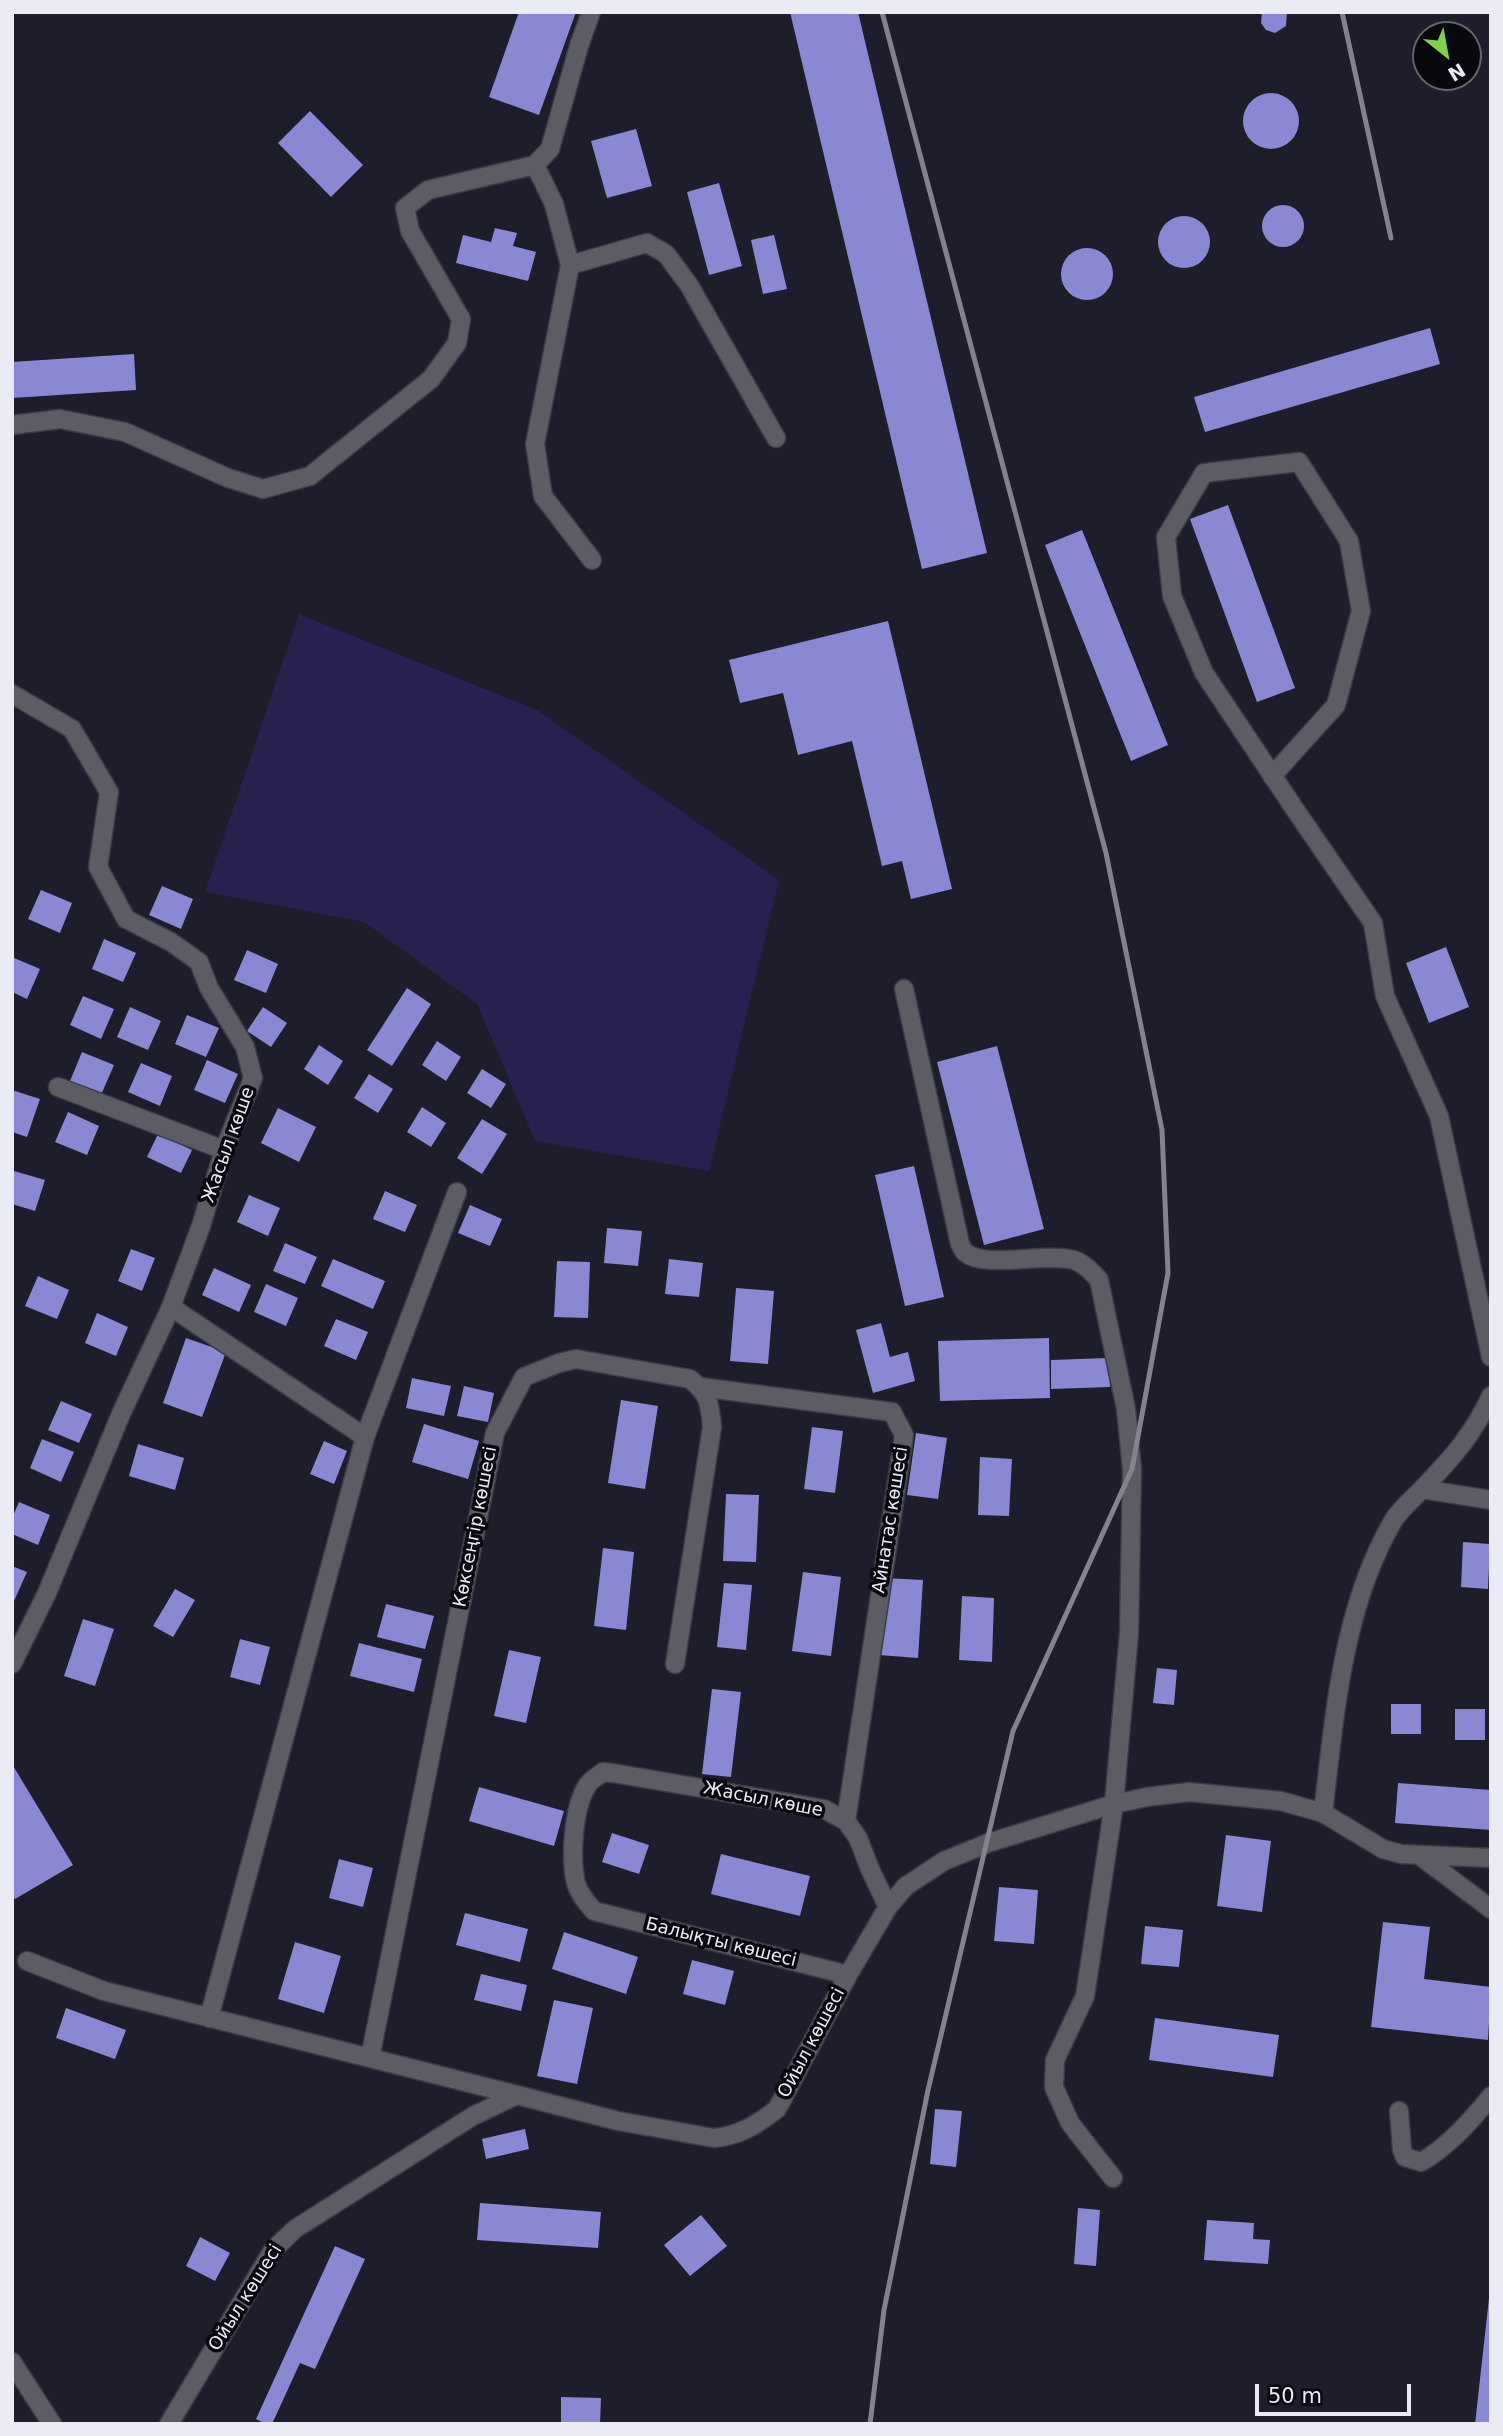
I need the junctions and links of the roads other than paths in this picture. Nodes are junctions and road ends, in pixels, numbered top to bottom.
1 (591, 12) edge
2 (535, 165) junction
3 (570, 265) junction
4 (12, 425) edge
5 (776, 438) dead end
6 (592, 560) dead end
7 (12, 694) edge
8 (1272, 776) junction
9 (904, 989) dead end
10 (58, 1087) dead end
11 (224, 1150) junction
12 (457, 1192) dead end
13 (171, 1307) junction
14 (1491, 1357) edge
15 (700, 1387) junction
16 (1491, 1396) edge
17 (365, 1437) junction
18 (1422, 1489) junction
19 (1491, 1500) edge
20 (12, 1664) edge
21 (675, 1664) dead end
22 (1114, 1804) junction
23 (1322, 1813) junction
24 (846, 1821) junction
25 (1419, 1855) junction
26 (1491, 1858) edge
27 (888, 1908) junction
28 (1491, 1909) edge
29 (594, 1911) joint
30 (27, 1961) dead end
31 (848, 1975) junction
32 (209, 2018) junction
33 (370, 2057) junction
34 (517, 2095) junction
35 (1491, 2096) edge
36 (1399, 2111) dead end
37 (1112, 2178) dead end
38 (12, 2362) edge
39 (50, 2423) edge
40 (169, 2424) edge

1 - 2 street
2 - 3 street
2 - 4 street
3 - 5 street
3 - 6 street
7 - 11 street, Жасыл көше
8 - 8 street
8 - 14 street
9 - 22 street
10 - 11 street
11 - 13 street, Жасыл көше
12 - 17 street
13 - 17 street
13 - 20 street, Жасыл көше
15 - 21 street
15 - 24 street, Айнатас көшесі
15 - 33 street, Көксеңгір көшесі
16 - 18 street
17 - 32 street
18 - 19 street
18 - 23 street
22 - 23 street, Ойыл көшесі
22 - 27 street, Ойыл көшесі
22 - 37 street
23 - 25 street, Ойыл көшесі
24 - 27 street, Жасыл көше
24 - 29 street, Жасыл көше
25 - 26 street, Ойыл көшесі
25 - 28 street
27 - 31 street, Ойыл көшесі
29 - 31 street, Балықты көшесі
30 - 32 street
31 - 34 street, Ойыл көшесі
32 - 33 street
33 - 34 street
34 - 40 street, Ойыл көшесі
35 - 36 street
38 - 39 street

